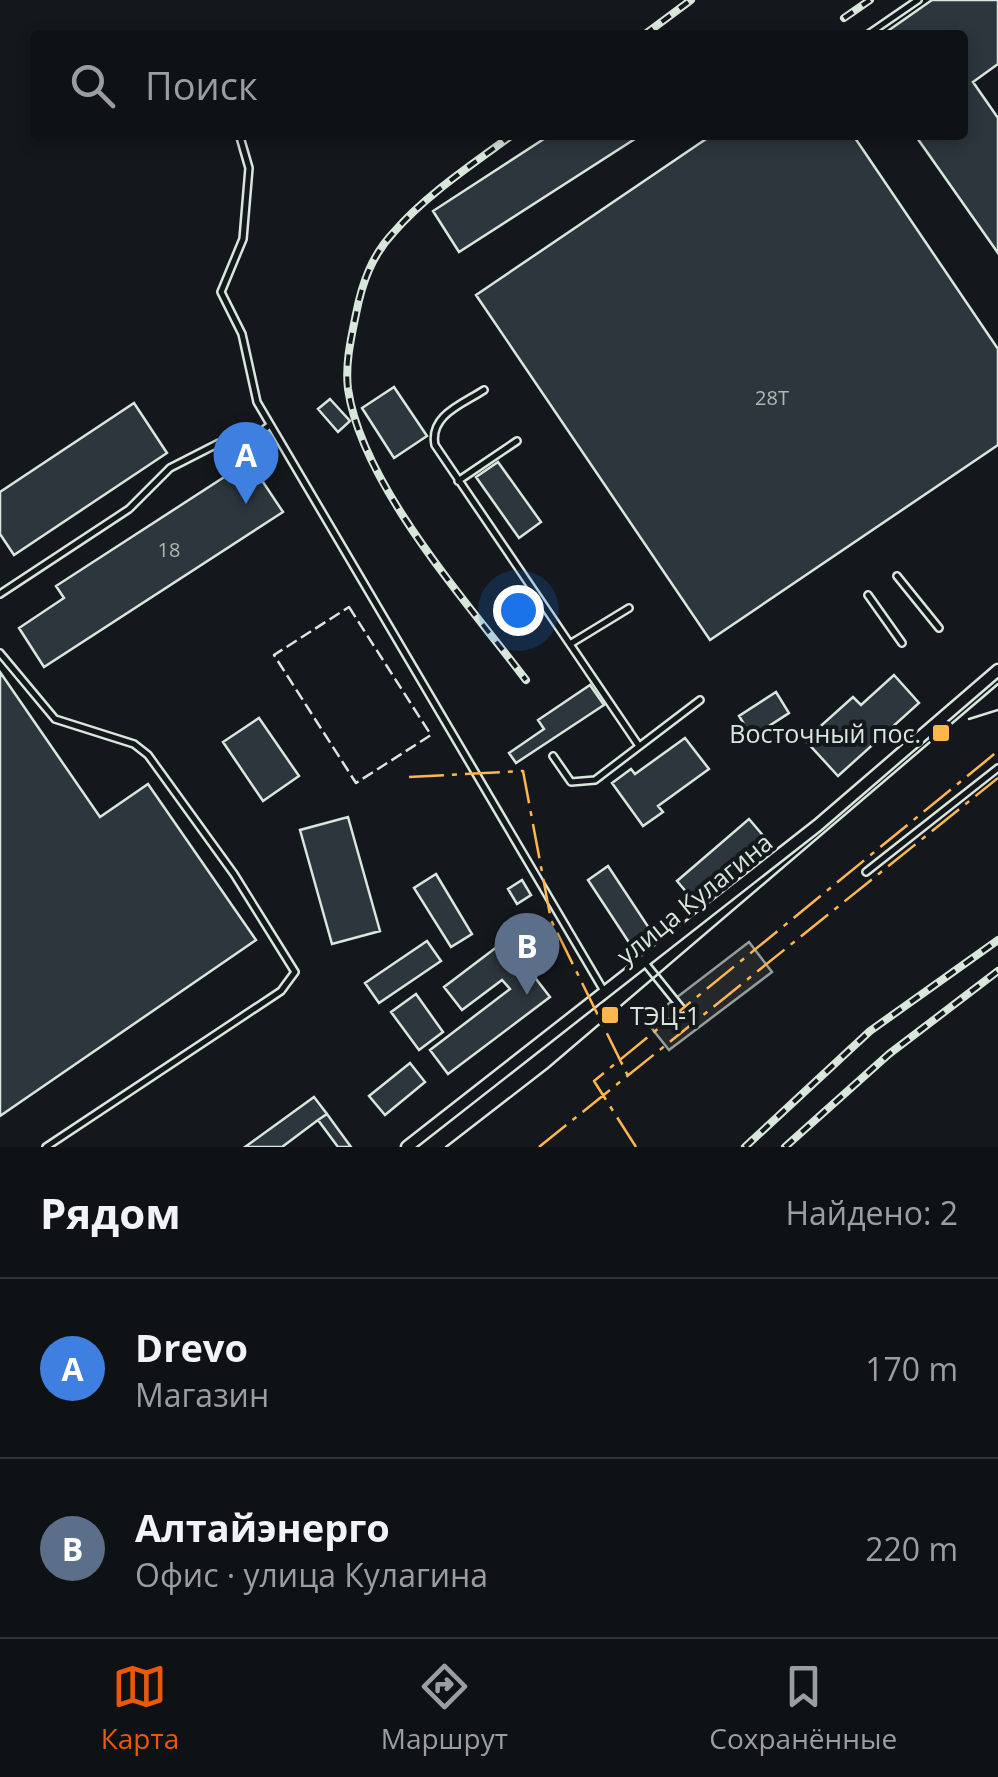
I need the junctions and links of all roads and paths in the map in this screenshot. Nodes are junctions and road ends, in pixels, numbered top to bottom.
1 (918, 0) edge
2 (874, 30) edge
3 (241, 140) edge
4 (484, 390) dead end
5 (270, 425) junction
6 (517, 440) dead end
7 (458, 481) junction
8 (897, 576) dead end
9 (0, 594) edge
10 (868, 595) dead end
11 (629, 608) dead end
12 (939, 628) dead end
13 (570, 644) junction
14 (902, 644) dead end
15 (0, 653) edge
16 (998, 670) edge
17 (700, 700) dead end
18 (639, 746) junction
19 (552, 756) dead end
20 (998, 768) edge
21 (866, 872) dead end
22 (645, 963) junction
23 (606, 994) junction
24 (682, 1009) dead end
25 (46, 1147) edge
26 (407, 1147) edge

1 - 2 lane
3 - 5 lane
4 - 7 lane
5 - 9 lane
5 - 23 lane
6 - 7 lane
7 - 13 lane
8 - 12 lane
10 - 14 lane
11 - 13 lane
13 - 18 lane
15 - 25 lane
16 - 22 street, улица Кулагина
17 - 18 lane
18 - 19 lane
20 - 21 lane
22 - 23 street, улица Кулагина
22 - 24 lane
23 - 26 street, улица Кулагина

